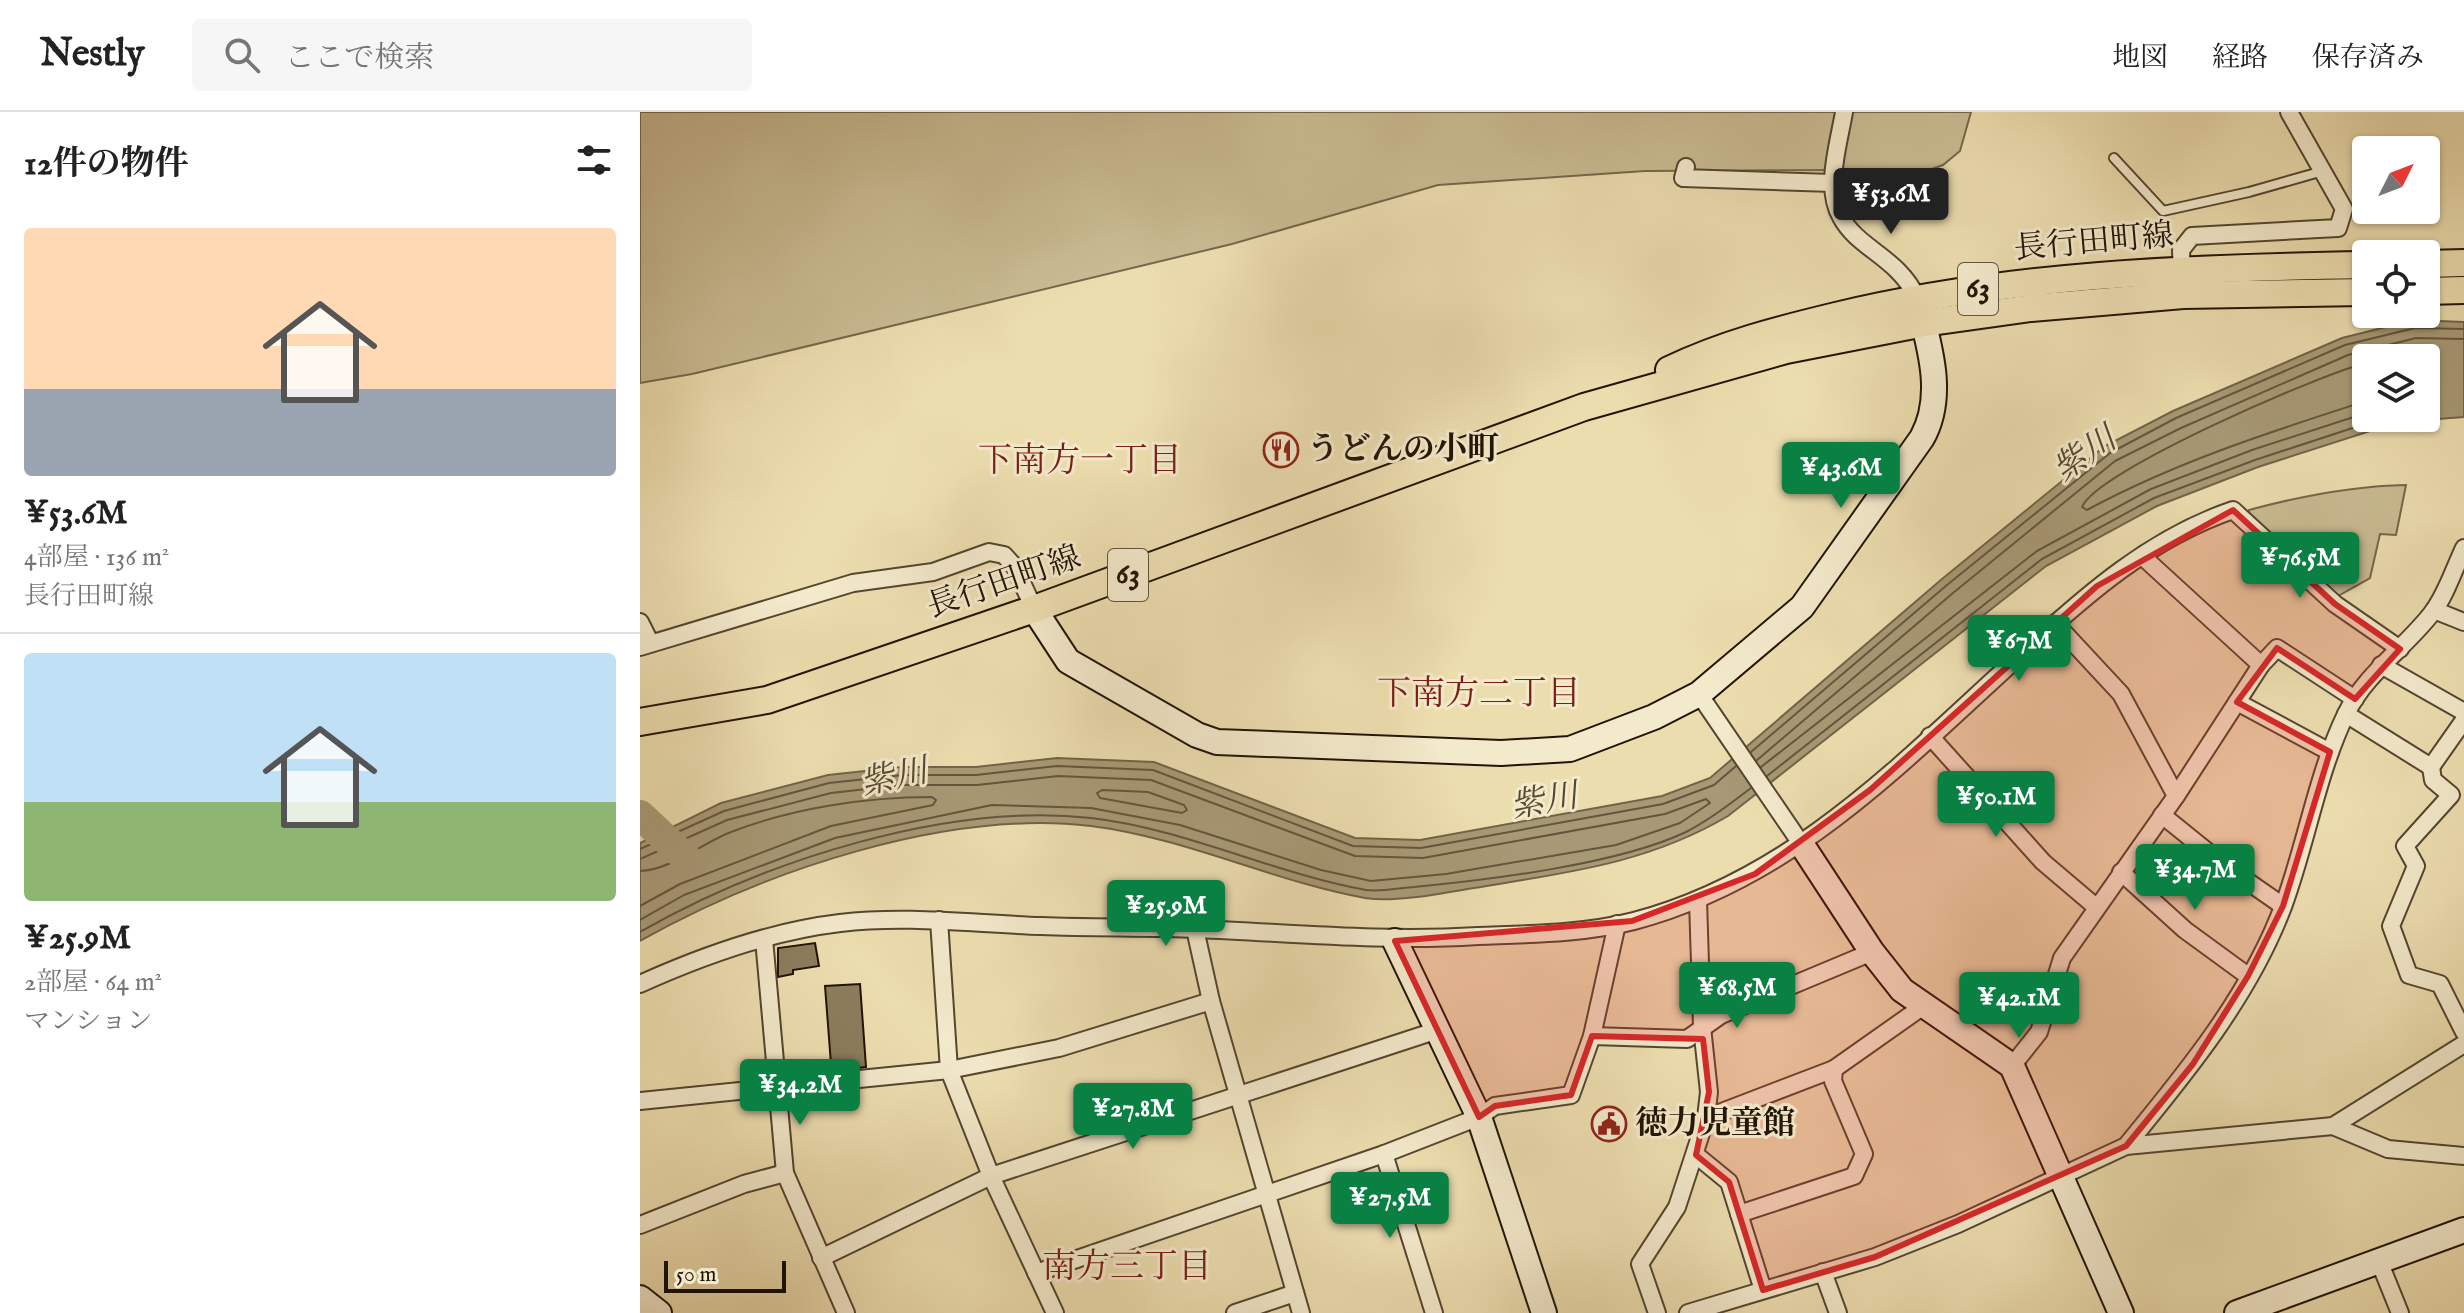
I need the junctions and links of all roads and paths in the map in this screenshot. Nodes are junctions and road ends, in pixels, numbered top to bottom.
1 (1844, 112) edge
2 (2289, 112) edge
3 (2114, 158) dead end
4 (1686, 167) dead end
5 (2324, 171) junction
6 (1833, 183) junction
7 (2464, 263) edge
8 (2440, 264) edge
9 (2352, 266) edge
10 (2182, 282) junction
11 (2464, 290) edge
12 (2352, 291) edge
13 (2440, 291) edge
14 (1920, 311) junction
15 (2464, 548) edge
16 (2142, 556) junction
17 (1034, 609) junction
18 (2434, 610) junction
19 (640, 622) edge
20 (2464, 622) edge
21 (2055, 623) junction
22 (645, 645) edge
23 (2400, 649) junction
24 (2261, 665) junction
25 (2381, 665) junction
26 (1699, 694) junction
27 (2355, 699) junction
28 (2237, 702) junction
29 (2464, 712) edge
30 (2346, 714) junction
31 (2464, 720) edge
32 (640, 722) edge
33 (1930, 736) junction
34 (2330, 752) junction
35 (2431, 767) junction
36 (2176, 796) junction
37 (2162, 815) junction
38 (1802, 845) junction
39 (2121, 872) junction
40 (1698, 900) junction
41 (2283, 906) junction
42 (2096, 907) junction
43 (939, 920) junction
44 (1617, 924) junction
45 (1195, 929) junction
46 (764, 939) junction
47 (1395, 941) junction
48 (1872, 952) junction
49 (2248, 976) junction
50 (640, 984) edge
51 (1211, 1001) junction
52 (1922, 1007) junction
53 (1702, 1027) junction
54 (1438, 1030) junction
55 (2464, 1032) edge
56 (1592, 1036) junction
57 (2464, 1044) edge
58 (2012, 1066) junction
59 (1834, 1069) junction
60 (949, 1070) junction
61 (775, 1086) junction
62 (1238, 1096) junction
63 (640, 1101) edge
64 (1479, 1117) junction
65 (1706, 1118) junction
66 (2333, 1126) junction
67 (2126, 1146) junction
68 (1384, 1154) junction
69 (1696, 1155) junction
70 (2464, 1156) edge
71 (785, 1173) junction
72 (991, 1176) junction
73 (2063, 1176) junction
74 (1267, 1195) junction
75 (1739, 1214) junction
76 (640, 1225) edge
77 (2464, 1230) edge
78 (821, 1258) junction
79 (2379, 1261) junction
80 (1823, 1272) junction
81 (1036, 1273) junction
82 (1763, 1290) junction
83 (1295, 1293) junction
84 (640, 1298) edge
85 (2273, 1307) edge
86 (659, 1313) edge
87 (846, 1313) edge
88 (1055, 1313) edge
89 (1235, 1313) edge
90 (1301, 1313) edge
91 (1434, 1313) edge
92 (1544, 1313) edge
93 (1657, 1313) edge
94 (1688, 1313) edge
95 (1838, 1313) edge
96 (2121, 1313) edge
97 (2237, 1313) edge
98 (2400, 1313) edge

1 - 6 street
2 - 5 street
3 - 5 lane
4 - 6 street
5 - 10 street
6 - 14 street
7 - 8 main road
9 - 10 main road, 長行田町線 / 63
10 - 12 main road, 長行田町線 / 63
10 - 14 main road, 長行田町線 / 63
11 - 13 main road
14 - 17 main road, 長行田町線 / 63
14 - 26 street
15 - 18 street
16 - 21 street
16 - 23 street
16 - 24 street
17 - 22 street
17 - 26 street
17 - 32 main road, 長行田町線 / 63
18 - 20 street
18 - 23 street
19 - 22 street
21 - 33 street
21 - 36 street
23 - 25 street
24 - 27 street
24 - 28 street
25 - 27 street
25 - 29 street
26 - 38 street
27 - 30 street
28 - 34 street
28 - 36 street
30 - 34 street
30 - 35 street
31 - 35 street
33 - 38 street
33 - 42 street
34 - 41 street
35 - 55 street
36 - 37 street
37 - 39 street
37 - 41 street
38 - 40 street
38 - 48 street
39 - 42 street
39 - 49 street
40 - 44 street
40 - 53 street
41 - 49 street
42 - 58 street
43 - 45 street
43 - 46 street
43 - 60 street
44 - 47 street
44 - 56 street
45 - 47 street
45 - 51 street
46 - 50 street
46 - 61 street
47 - 54 street
48 - 52 street
48 - 53 street
49 - 67 street
51 - 60 street
51 - 62 street
52 - 58 street
52 - 59 street
53 - 56 street
53 - 65 street
54 - 62 street
54 - 64 street
56 - 64 street
57 - 66 street
58 - 73 street
59 - 65 street
59 - 75 street
60 - 61 street
60 - 72 street
61 - 63 street
61 - 71 street
62 - 72 street
62 - 74 street
64 - 68 street
64 - 92 street
65 - 69 street
66 - 67 street
66 - 70 street
67 - 73 street
68 - 74 street
68 - 91 street
69 - 75 street
69 - 93 street
71 - 76 street
71 - 78 street
72 - 78 street
72 - 81 street
73 - 80 street
73 - 96 street
74 - 81 street
74 - 83 street
75 - 82 street
77 - 79 street
78 - 87 street
79 - 85 street
79 - 98 street
80 - 82 street
80 - 95 street
81 - 88 street
82 - 94 street
83 - 89 street
83 - 90 street
84 - 86 street
85 - 97 street

